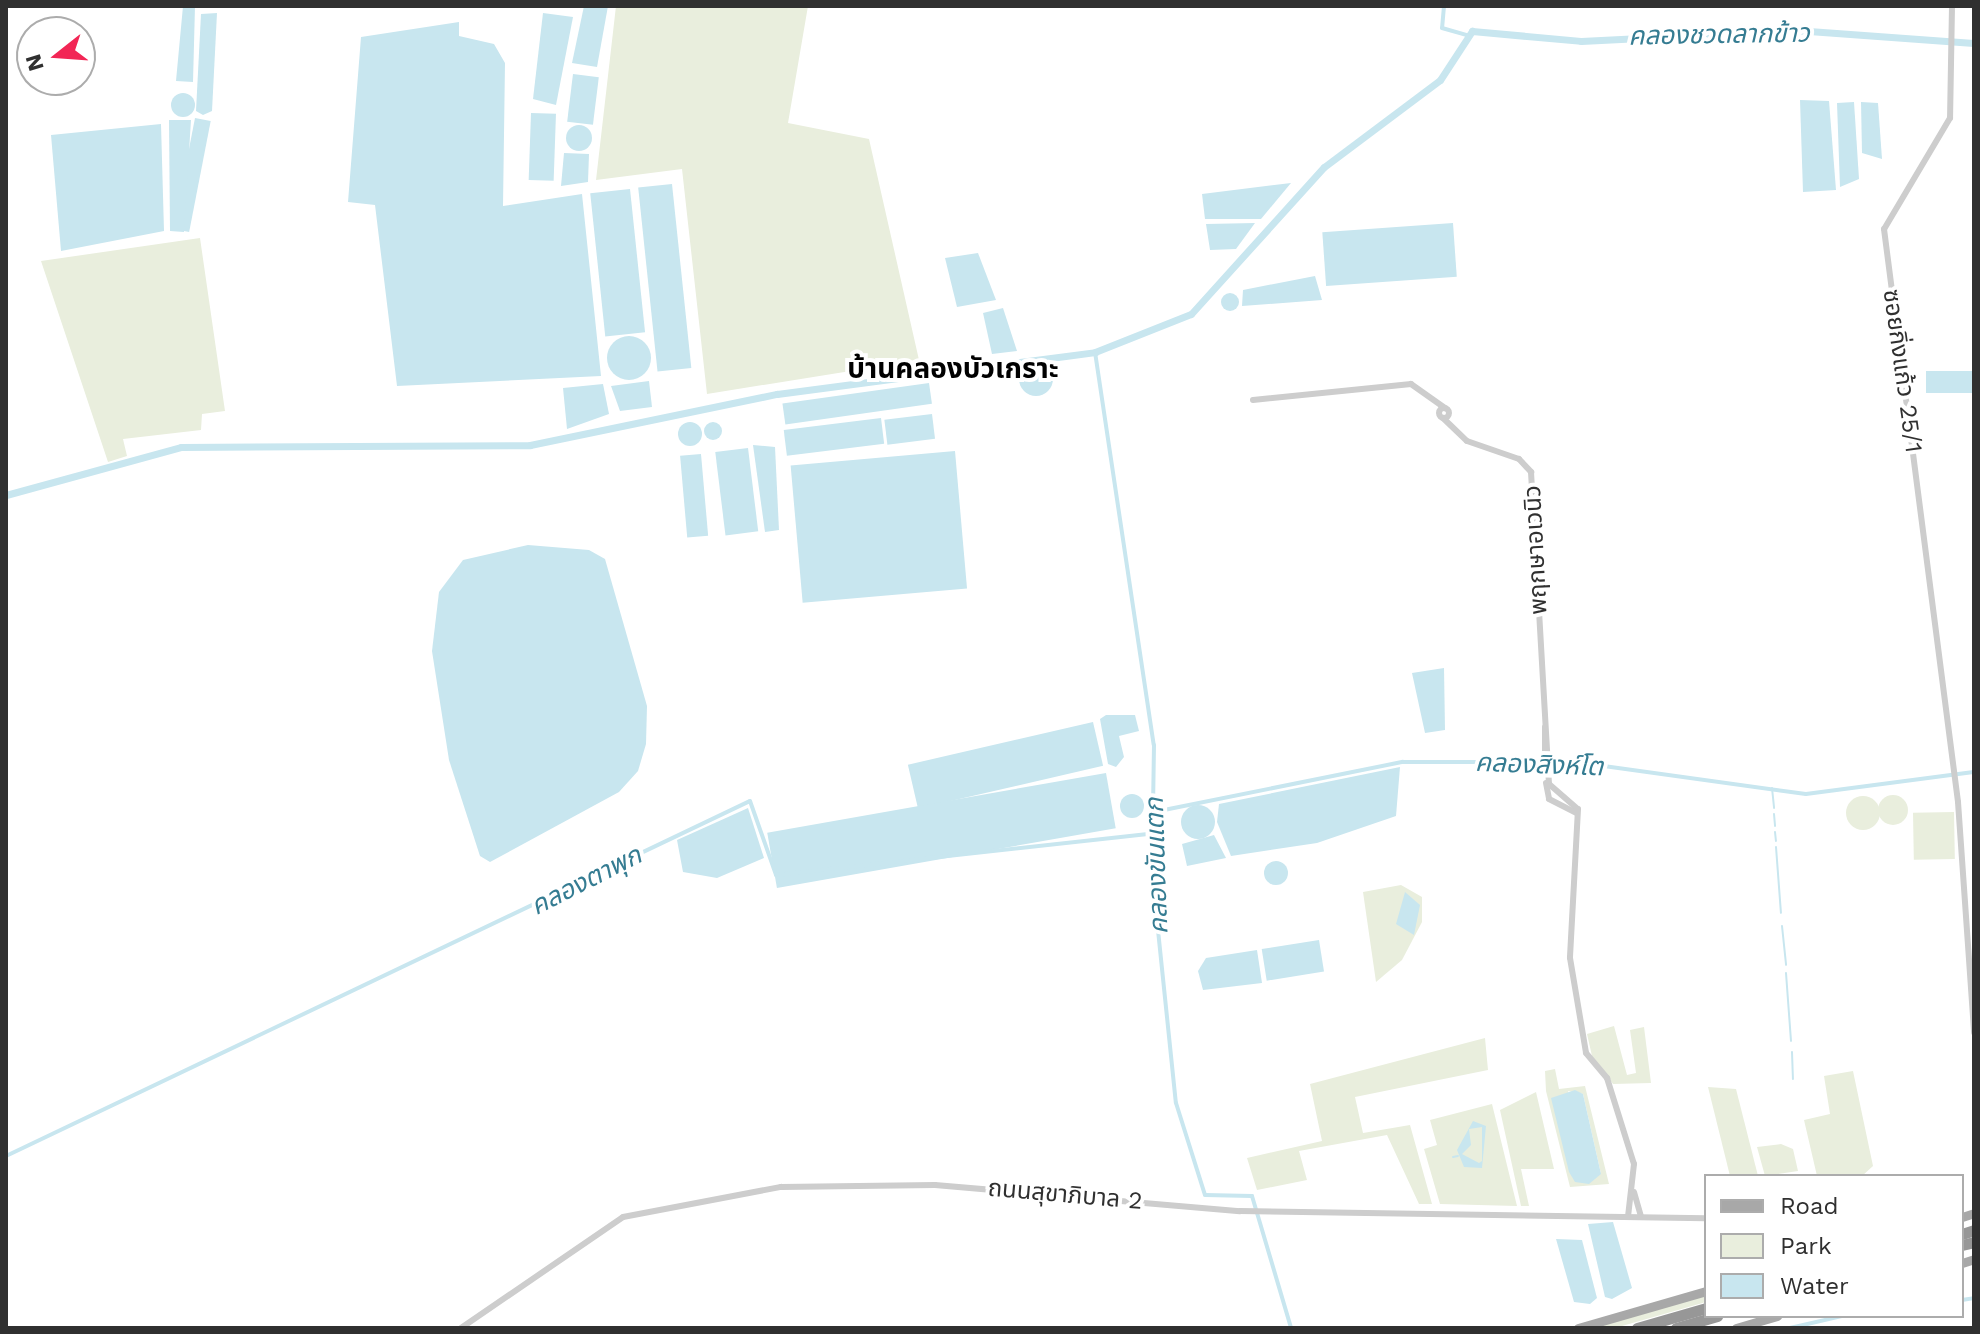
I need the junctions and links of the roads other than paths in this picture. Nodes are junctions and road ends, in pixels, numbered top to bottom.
1 (1952, 6) edge
2 (1253, 400) dead end
3 (1974, 1032) edge
4 (1634, 1192) junction
5 (1628, 1217) junction
6 (1641, 1217) junction
7 (1704, 1218) edge
8 (1704, 1292) edge
9 (1704, 1309) edge
10 (1710, 1318) edge
11 (1770, 1318) edge
12 (461, 1328) edge
13 (1578, 1328) edge
14 (1637, 1328) edge
15 (1676, 1328) edge
16 (1736, 1328) edge

1 - 3 street, ซอยกิ่งแก้ว 25/1
2 - 4 street, พฤกษาอเวนิว
4 - 5 street, พฤกษาอเวนิว
4 - 6 street, พฤกษาอเวนิว
5 - 6 street, ถนนสุขาภิบาล 2
5 - 12 street, ถนนสุขาภิบาล 2
6 - 7 street, ถนนสุขาภิบาล 2
8 - 13 main road
9 - 14 highway
10 - 15 highway
11 - 16 main road

